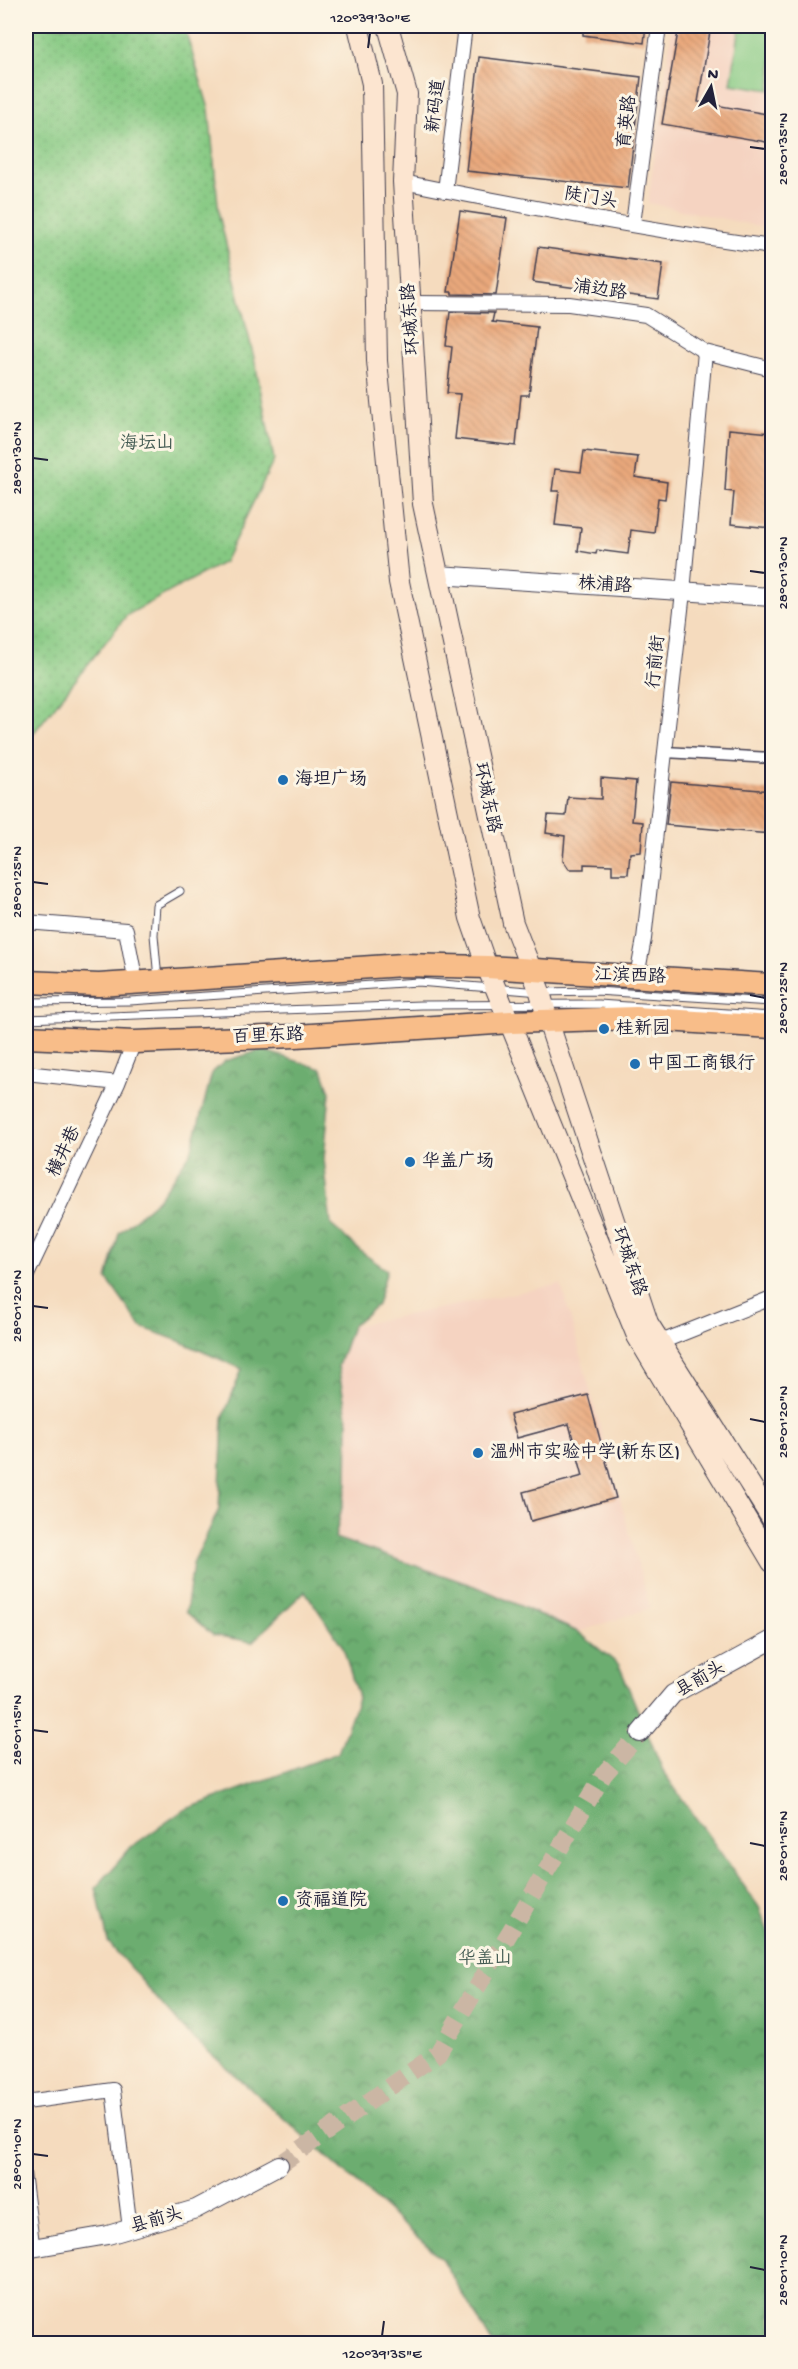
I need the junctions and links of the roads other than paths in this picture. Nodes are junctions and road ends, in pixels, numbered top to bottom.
1 (358, 26) edge
2 (388, 26) edge
3 (465, 26) edge
4 (659, 26) edge
5 (403, 182) junction
6 (445, 190) junction
7 (633, 224) junction
8 (772, 247) edge
9 (411, 303) junction
10 (705, 352) junction
11 (772, 369) edge
12 (438, 575) junction
13 (683, 592) junction
14 (772, 597) edge
15 (665, 752) junction
16 (772, 758) edge
17 (180, 891) dead end
18 (26, 922) edge
19 (487, 967) junction
20 (637, 976) junction
21 (158, 981) junction
22 (26, 982) edge
23 (136, 983) junction
24 (772, 985) edge
25 (541, 997) junction
26 (26, 1002) edge
27 (772, 1002) edge
28 (504, 1005) junction
29 (772, 1016) edge
30 (26, 1019) edge
31 (772, 1028) edge
32 (26, 1037) edge
33 (134, 1042) junction
34 (26, 1074) edge
35 (118, 1083) junction
36 (26, 1277) edge
37 (772, 1300) edge
38 (661, 1342) junction
39 (772, 1519) edge
40 (772, 1562) edge
41 (772, 1640) edge
42 (640, 1732) tunnel mouth
43 (26, 2102) edge
44 (279, 2164) tunnel mouth
45 (26, 2168) edge
46 (130, 2229) junction
47 (31, 2248) edge

1 - 19 main road, 环城东路
2 - 5 main road, 环城东路
3 - 6 street, 新码道
4 - 7 street, 育英路
5 - 6 street, 陡门头
5 - 9 main road, 环城东路
6 - 7 street, 陡门头
7 - 8 street, 陡门头
9 - 10 street, 浦边路
9 - 12 main road, 环城东路
10 - 11 street, 浦边路
10 - 13 street, 行前街
12 - 13 street, 株浦路
12 - 25 main road, 环城东路
13 - 14 street, 株浦路
13 - 15 street, 行前街
15 - 16 street
15 - 20 street, 行前街
17 - 21 lane
18 - 23 street
19 - 21 main road
19 - 25 main road, 江滨西路
19 - 28 main road, 环城东路
20 - 24 main road, 江滨西路
20 - 25 main road, 江滨西路
21 - 23 main road
22 - 23 main road
25 - 27 lane
25 - 28 main road, 江滨西路
25 - 28 lane
25 - 29 lane
25 - 31 main road, 江滨西路
25 - 38 main road, 环城东路
26 - 28 lane
28 - 30 lane
28 - 33 main road, 百里东路
28 - 40 main road, 环城东路
32 - 33 main road, 百里东路
33 - 35 street, 横井巷
34 - 35 street
35 - 36 street, 横井巷
37 - 38 street
38 - 39 main road, 环城东路
41 - 42 street, 县前头
43 - 46 street
44 - 46 street, 县前头
45 - 47 lane
46 - 47 street, 县前头

